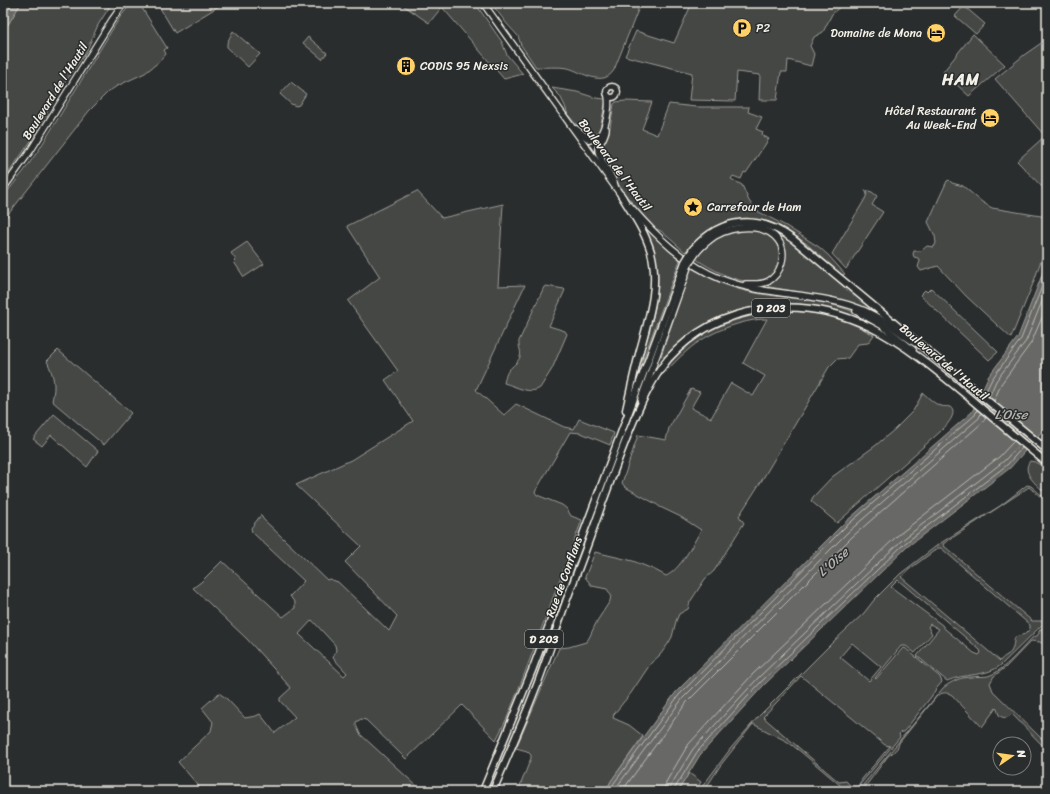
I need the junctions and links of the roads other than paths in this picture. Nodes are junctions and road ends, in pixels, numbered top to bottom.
1 (124, 3) edge
2 (483, 3) edge
3 (611, 97) dead end
4 (607, 118) junction
5 (570, 124) junction
6 (616, 188) junction
7 (3, 189) edge
8 (621, 195) junction
9 (695, 250) junction
10 (681, 278) junction
11 (728, 282) junction
12 (839, 303) junction
13 (932, 355) junction
14 (936, 371) junction
15 (636, 414) junction
16 (620, 435) junction
17 (1047, 450) edge
18 (1046, 462) edge
19 (483, 791) edge
20 (493, 791) edge

1 - 7 main road, Boulevard de l'Hautil
2 - 5 main road, Boulevard de l'Hautil
3 - 4 main road
4 - 5 main road
4 - 6 main road
5 - 6 main road, Boulevard de l'Hautil
6 - 8 main road, Boulevard de l'Hautil
8 - 11 main road, Boulevard de l'Hautil
8 - 16 main road
9 - 10 main road, D 203, bridge
9 - 11 main road, D 203
9 - 13 main road, D 203
10 - 15 main road
10 - 16 main road, D 203
11 - 12 main road, Boulevard de l'Hautil
12 - 13 main road, Boulevard de l'Hautil
12 - 14 main road, Boulevard de l'Hautil
13 - 17 main road, Boulevard de l'Hautil / D 203
14 - 15 main road, D 203
14 - 18 main road, Boulevard de l'Hautil / D 203
15 - 20 main road, Rue de Conflans / D 203
16 - 19 main road, Rue de Conflans / D 203

